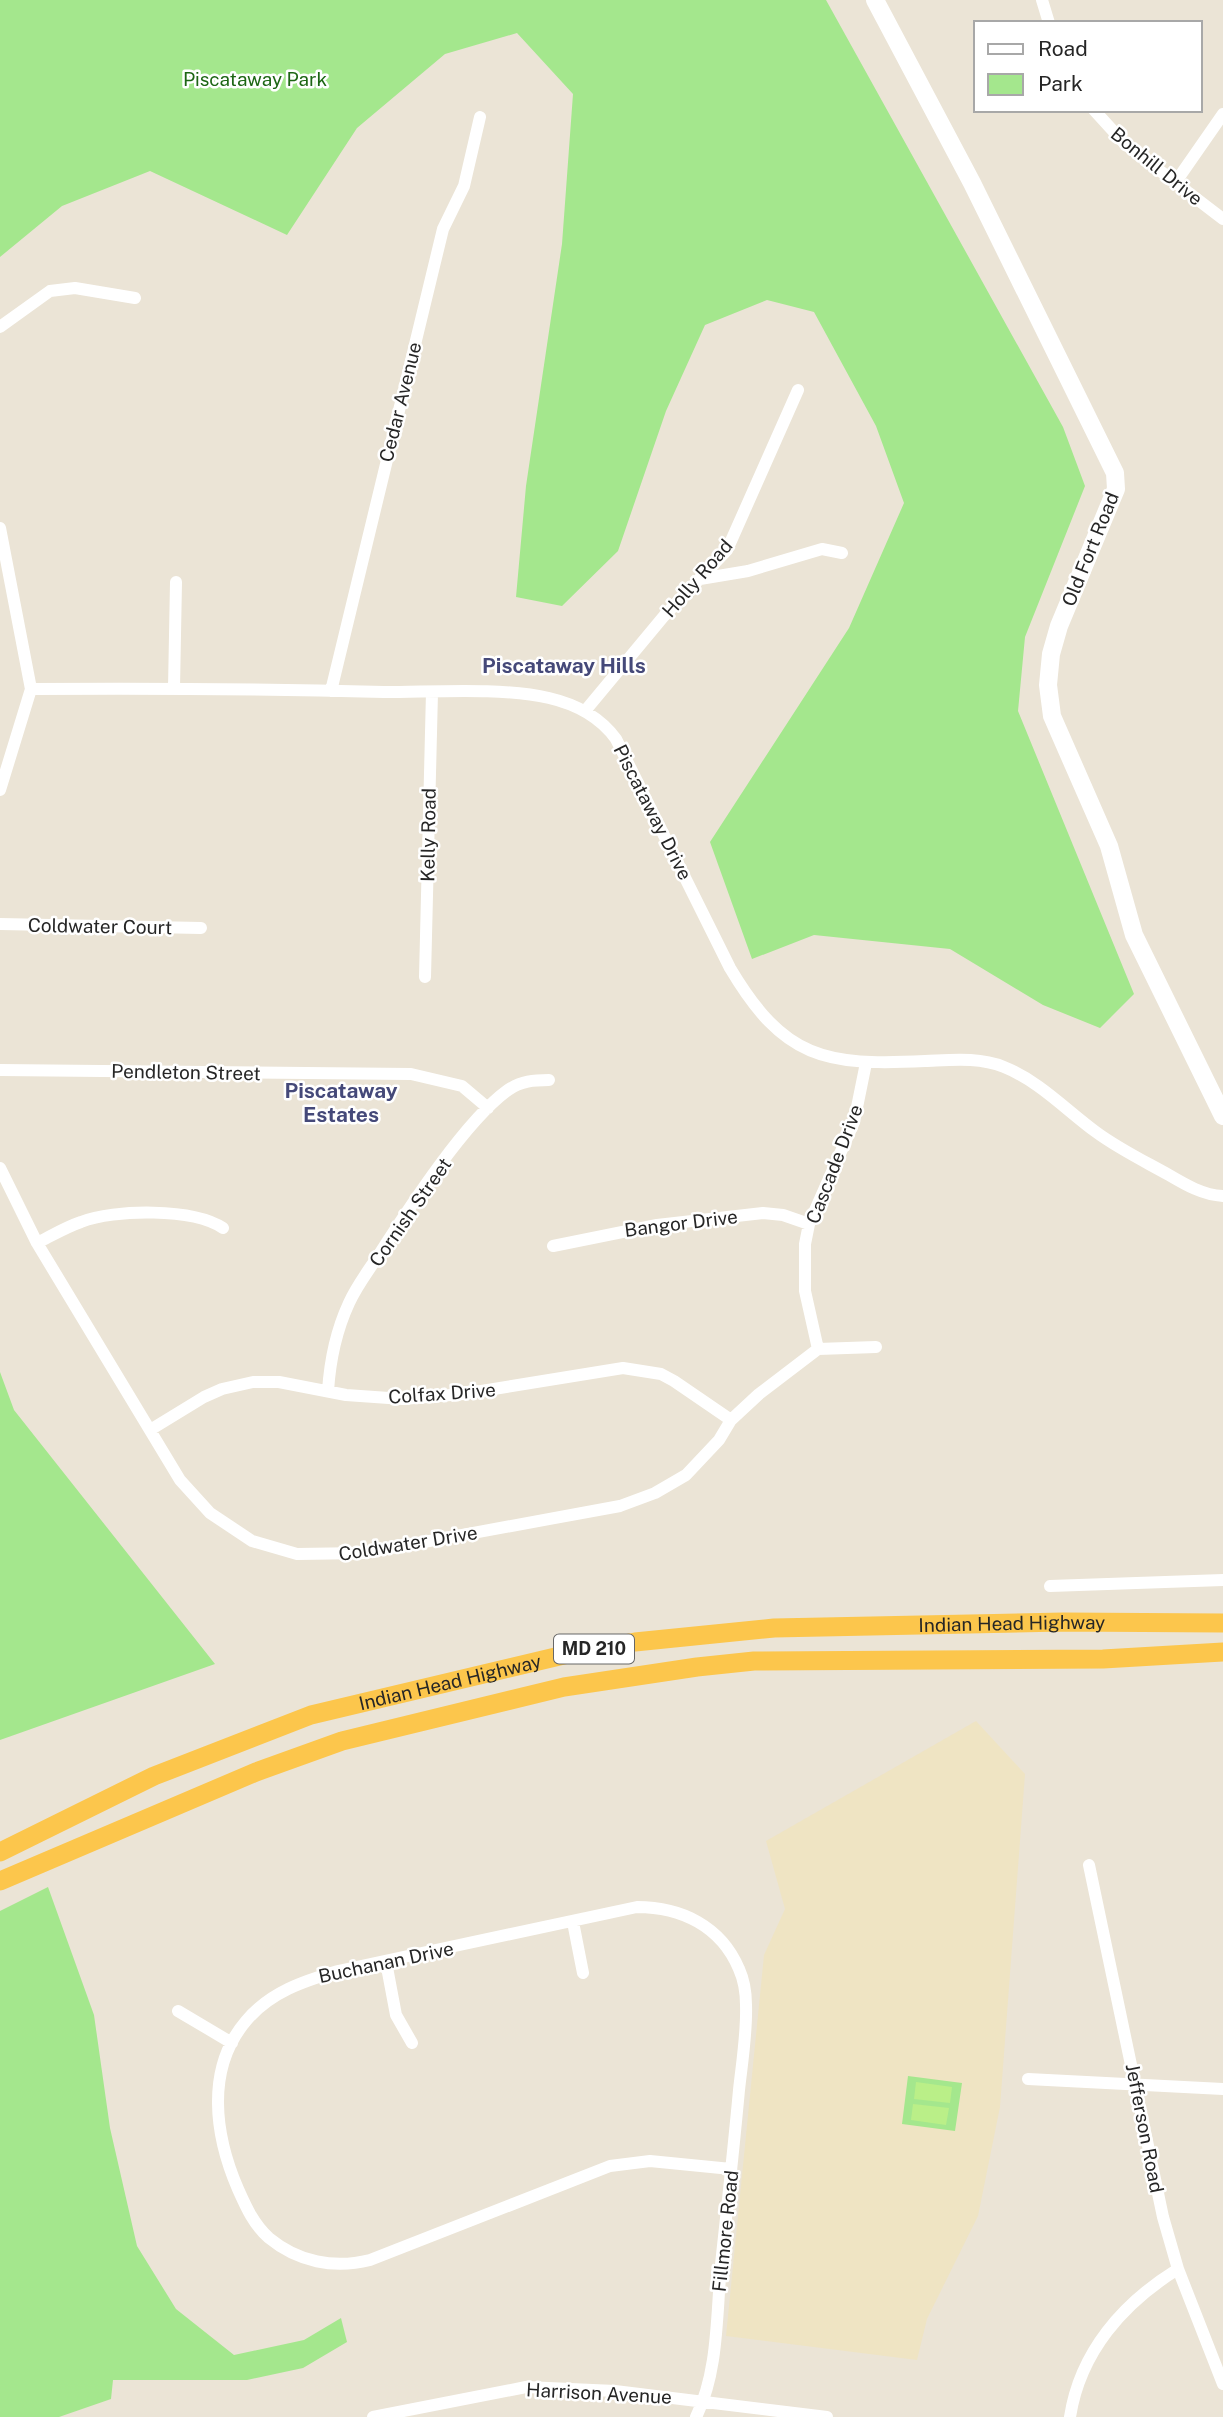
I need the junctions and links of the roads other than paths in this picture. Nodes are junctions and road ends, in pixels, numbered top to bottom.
1 (875, 0) edge
2 (1045, 1) edge
3 (1049, 21) edge
4 (1096, 112) edge
5 (1223, 114) edge
6 (480, 117) dead end
7 (1175, 183) junction
8 (1223, 219) edge
9 (135, 298) dead end
10 (0, 327) edge
11 (798, 390) dead end
12 (0, 528) edge
13 (842, 553) dead end
14 (700, 579) junction
15 (176, 582) dead end
16 (174, 688) junction
17 (31, 689) junction
18 (331, 691) junction
19 (432, 692) junction
20 (585, 711) junction
21 (0, 790) edge
22 (0, 924) edge
23 (201, 928) dead end
24 (425, 977) dead end
25 (866, 1063) junction
26 (0, 1070) edge
27 (549, 1080) dead end
28 (488, 1108) junction
29 (1223, 1116) edge
30 (0, 1168) edge
31 (1223, 1196) edge
32 (809, 1224) junction
33 (222, 1228) dead end
34 (37, 1243) junction
35 (553, 1246) dead end
36 (876, 1347) dead end
37 (818, 1349) junction
38 (328, 1391) junction
39 (731, 1420) junction
40 (150, 1430) junction
41 (1223, 1580) edge
42 (1050, 1586) dead end
43 (1223, 1623) edge
44 (1223, 1652) edge
45 (0, 1852) edge
46 (1089, 1865) dead end
47 (0, 1881) edge
48 (573, 1922) junction
49 (386, 1962) junction
50 (583, 1973) dead end
51 (178, 2011) dead end
52 (232, 2043) junction
53 (412, 2043) dead end
54 (744, 2043) joint
55 (1028, 2079) dead end
56 (1137, 2083) junction
57 (1223, 2089) edge
58 (732, 2169) junction
59 (1178, 2269) junction
60 (1223, 2384) edge
61 (705, 2400) junction
62 (373, 2417) edge
63 (696, 2417) edge
64 (827, 2417) edge
65 (1070, 2417) edge

1 - 29 main road, Old Fort Road
2 - 3 street
4 - 7 street, Bonhill Drive
5 - 7 street
6 - 18 street, Cedar Avenue
7 - 8 street, Bonhill Drive
9 - 10 street
11 - 14 street, Holly Road
12 - 17 street
13 - 14 street
14 - 20 street, Holly Road
15 - 16 street
16 - 17 street, Piscataway Drive
16 - 18 street, Piscataway Drive
17 - 21 street
18 - 19 street, Piscataway Drive
19 - 20 street, Piscataway Drive
19 - 24 street, Kelly Road
20 - 25 street, Piscataway Drive
22 - 23 street, Coldwater Court
25 - 31 street, Piscataway Drive
25 - 32 street, Cascade Drive
26 - 28 street, Pendleton Street
27 - 28 street, Cornish Street
28 - 38 street, Cornish Street
30 - 34 street, Coldwater Drive
32 - 35 street, Bangor Drive
32 - 37 street, Cascade Drive
33 - 34 street
34 - 40 street, Coldwater Drive
36 - 37 street
37 - 39 street, Coldwater Drive
38 - 39 street, Colfax Drive
38 - 40 street, Colfax Drive
39 - 40 street, Coldwater Drive
41 - 42 street
43 - 45 highway, Indian Head Highway / MD 210
44 - 47 highway, Indian Head Highway / MD 210
46 - 56 street, Jefferson Road
48 - 49 street, Buchanan Drive
48 - 50 street
48 - 54 street, Buchanan Drive
49 - 52 street, Buchanan Drive
49 - 53 street
51 - 52 street
52 - 58 street, Buchanan Drive
54 - 58 street, Fillmore Road
55 - 56 street
56 - 57 street
56 - 59 street, Jefferson Road
58 - 61 street, Fillmore Road
59 - 60 street, Jefferson Road
59 - 65 street
61 - 62 street, Harrison Avenue
61 - 63 street, Fillmore Road
61 - 64 street, Harrison Avenue

